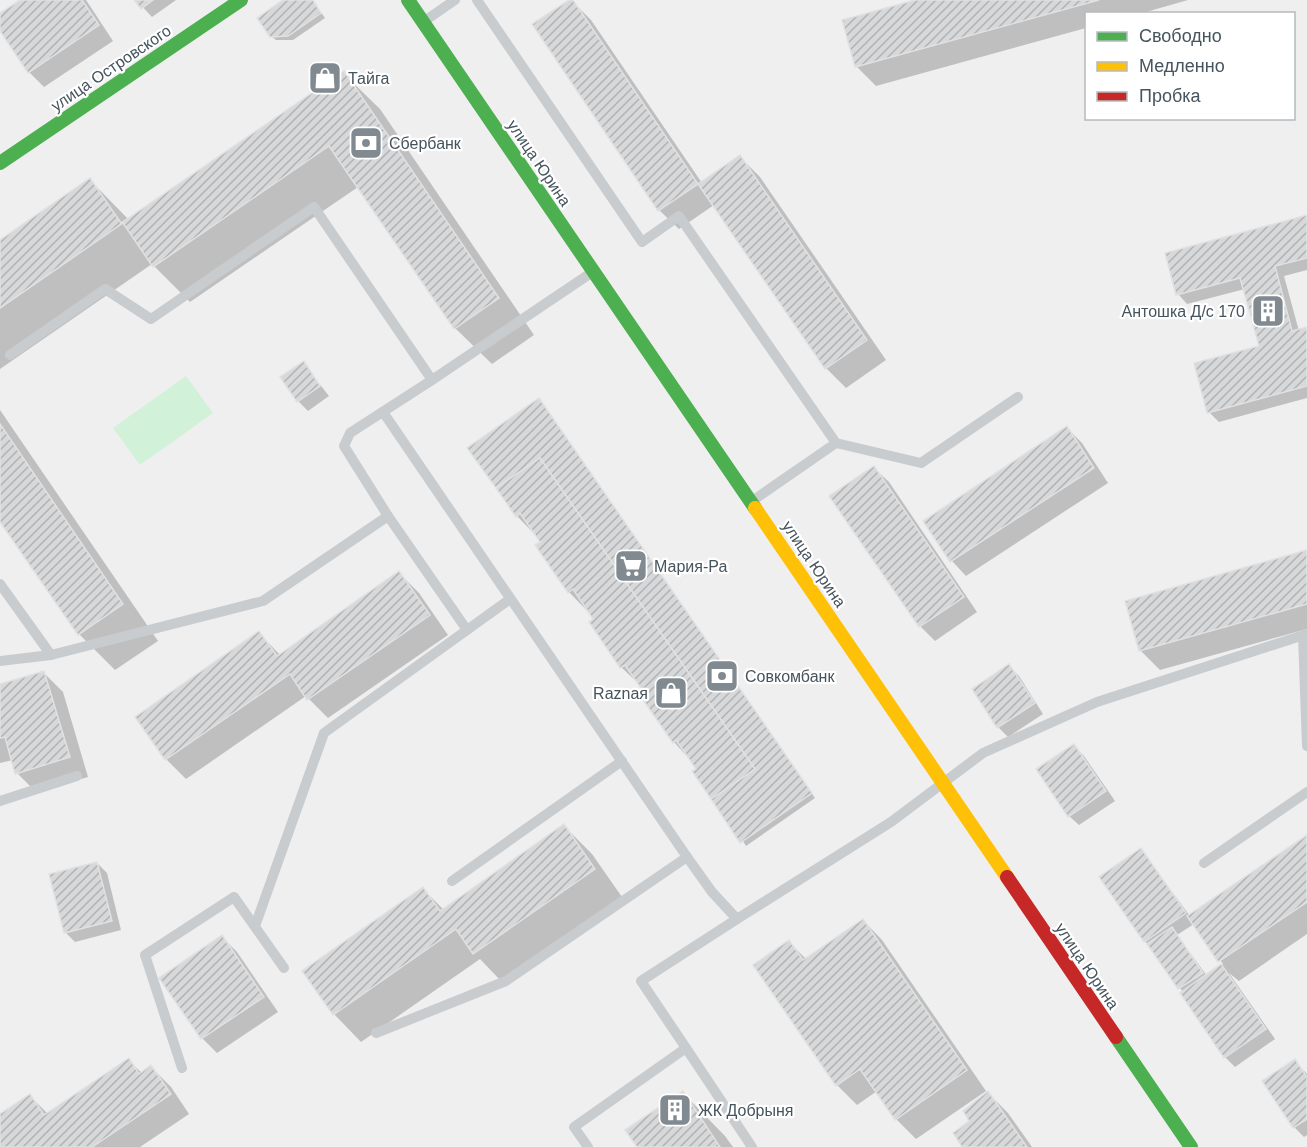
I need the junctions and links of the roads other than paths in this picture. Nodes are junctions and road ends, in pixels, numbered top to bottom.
1 (241, 0) edge
2 (408, 0) edge
3 (455, 0) edge
4 (477, 0) edge
5 (423, 22) junction
6 (0, 163) edge
7 (593, 271) junction
8 (10, 355) dead end
9 (432, 380) junction
10 (1018, 397) dead end
11 (383, 412) junction
12 (836, 443) junction
13 (752, 501) junction
14 (388, 516) junction
15 (0, 584) edge
16 (510, 599) junction
17 (467, 630) junction
18 (1305, 635) edge
19 (51, 656) junction
20 (0, 661) edge
21 (1307, 746) edge
22 (622, 761) junction
23 (77, 776) dead end
24 (944, 785) junction
25 (1307, 792) edge
26 (0, 801) edge
27 (687, 857) junction
28 (1204, 863) dead end
29 (452, 881) dead end
30 (737, 919) junction
31 (255, 926) junction
32 (284, 968) dead end
33 (376, 1033) dead end
34 (686, 1048) junction
35 (182, 1068) dead end
36 (588, 1147) edge
37 (752, 1147) edge
38 (1191, 1147) edge

1 - 6 main road, улица Островского
2 - 5 main road, улица Юрина
3 - 5 lane
4 - 12 lane
5 - 7 main road, улица Юрина
7 - 9 lane
7 - 13 main road, улица Юрина
8 - 9 lane
9 - 11 lane
10 - 12 lane
11 - 14 lane
11 - 16 lane
12 - 13 lane
13 - 24 main road, улица Юрина
14 - 17 lane
14 - 19 lane
15 - 19 lane
16 - 17 lane
16 - 22 lane
17 - 31 lane
18 - 21 lane
18 - 24 lane
19 - 20 lane
22 - 27 lane
22 - 29 lane
23 - 26 lane
24 - 30 lane
24 - 38 main road, улица Юрина
25 - 28 lane
27 - 30 lane
27 - 33 lane
30 - 34 lane
31 - 32 lane
31 - 35 lane
34 - 36 lane
34 - 37 lane

